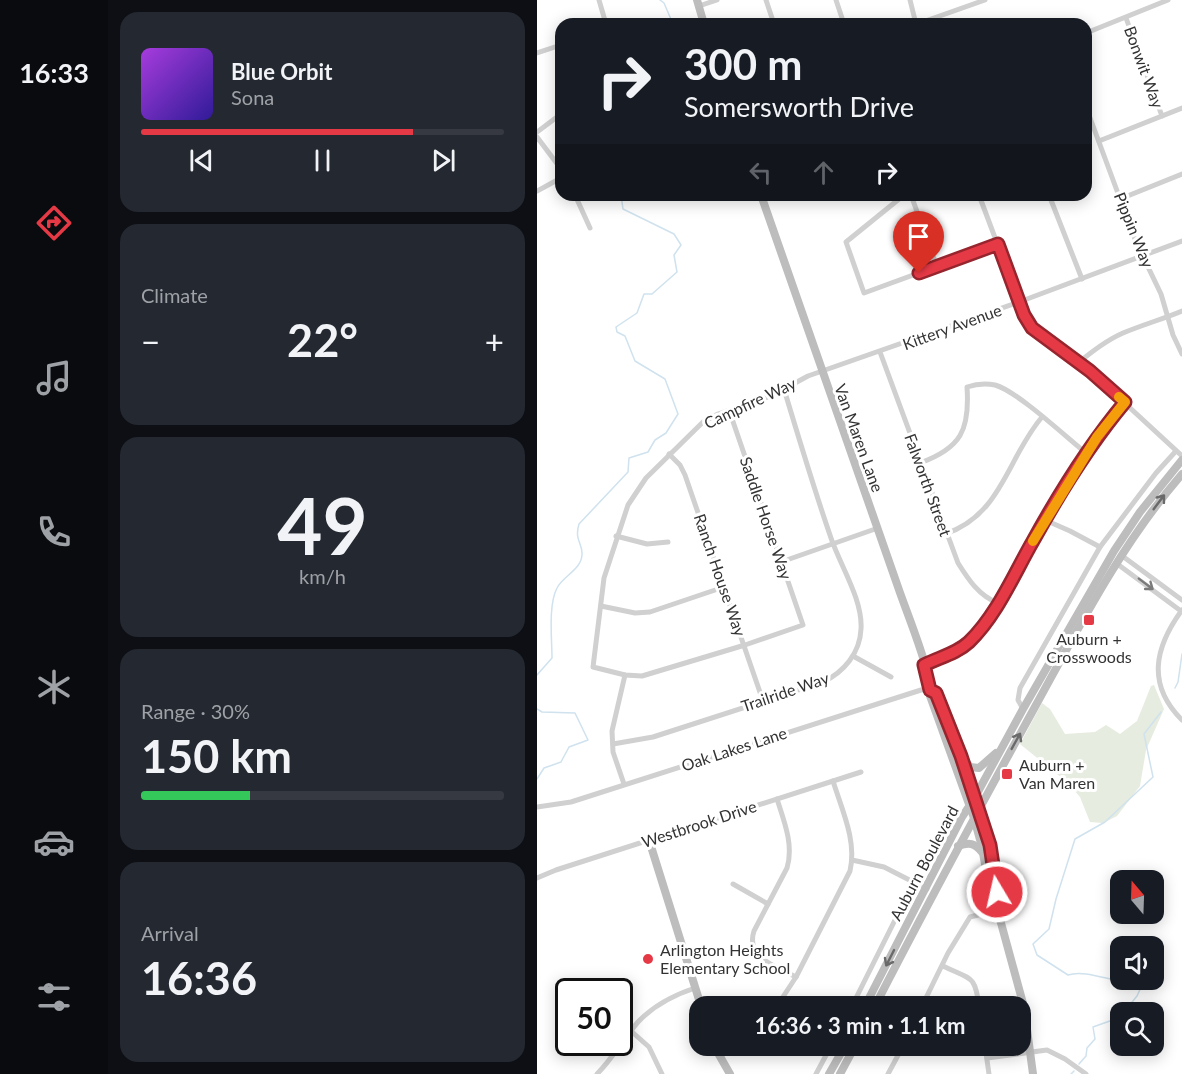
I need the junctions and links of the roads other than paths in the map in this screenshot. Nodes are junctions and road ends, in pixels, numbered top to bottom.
1 (599, 0) edge
2 (717, 0) edge
3 (766, 0) edge
4 (836, 0) edge
5 (910, 0) edge
6 (985, 0) edge
7 (1169, 0) edge
8 (975, 2) edge
9 (698, 3) edge
10 (604, 18) edge
11 (702, 18) edge
12 (772, 18) edge
13 (842, 18) edge
14 (914, 18) edge
15 (932, 18) edge
16 (1126, 18) junction
17 (1092, 31) edge
18 (555, 47) edge
19 (537, 52) edge
20 (1182, 108) edge
21 (1162, 116) junction
22 (555, 118) edge
23 (1092, 122) edge
24 (537, 132) edge
25 (537, 137) edge
26 (1099, 141) junction
27 (555, 161) edge
28 (1182, 174) edge
29 (555, 181) edge
30 (537, 191) edge
31 (1120, 198) junction
32 (578, 201) edge
33 (764, 201) edge
34 (897, 201) edge
35 (913, 201) edge
36 (981, 201) edge
37 (1051, 201) edge
38 (590, 228) dead end
39 (1182, 241) edge
40 (998, 244) junction
41 (1143, 257) junction
42 (937, 267) junction
43 (1081, 279) junction
44 (1019, 302) junction
45 (1182, 311) edge
46 (1167, 317) junction
47 (880, 352) junction
48 (1182, 354) edge
49 (1079, 362) junction
50 (821, 371) junction
51 (784, 389) junction
52 (1125, 402) junction
53 (729, 410) junction
54 (1042, 417) junction
55 (1176, 451) junction
56 (1086, 453) junction
57 (669, 454) junction
58 (1182, 458) edge
59 (920, 463) junction
60 (1182, 474) edge
61 (1045, 520) junction
62 (878, 528) junction
63 (945, 534) junction
64 (617, 536) junction
65 (668, 542) dead end
66 (833, 543) junction
67 (1100, 547) junction
68 (1118, 553) junction
69 (1113, 561) junction
70 (781, 562) junction
71 (724, 587) junction
72 (1182, 600) edge
73 (998, 603) junction
74 (601, 606) junction
75 (1182, 611) edge
76 (745, 645) junction
77 (853, 656) junction
78 (924, 665) junction
79 (625, 675) junction
80 (891, 677) dead end
81 (930, 690) junction
82 (763, 701) junction
83 (1023, 709) junction
84 (1182, 720) edge
85 (939, 722) junction
86 (956, 742) junction
87 (613, 744) junction
88 (1002, 748) junction
89 (961, 756) junction
90 (861, 772) dead end
91 (833, 781) junction
92 (624, 784) junction
93 (777, 799) junction
94 (972, 803) junction
95 (537, 807) edge
96 (976, 814) junction
97 (649, 840) junction
98 (958, 846) junction
99 (983, 853) junction
100 (852, 860) junction
101 (537, 878) edge
102 (914, 882) junction
103 (733, 884) dead end
104 (925, 887) junction
105 (933, 893) junction
106 (995, 901) junction
107 (768, 904) junction
108 (978, 915) dead end
109 (943, 966) junction
110 (796, 977) junction
111 (695, 988) junction
112 (698, 996) edge
113 (784, 996) edge
114 (857, 996) edge
115 (870, 996) edge
116 (880, 996) edge
117 (928, 996) edge
118 (978, 996) edge
119 (1021, 996) edge
120 (633, 1029) edge
121 (633, 1033) edge
122 (1031, 1052) joint
123 (614, 1056) edge
124 (826, 1056) edge
125 (839, 1056) edge
126 (850, 1056) edge
127 (897, 1056) edge
128 (1002, 1056) edge
129 (720, 1057) edge
130 (987, 1058) joint
131 (597, 1074) edge
132 (662, 1074) edge
133 (730, 1074) edge
134 (816, 1074) edge
135 (829, 1074) edge
136 (840, 1074) edge
137 (888, 1074) edge
138 (989, 1074) edge
139 (1033, 1074) edge
140 (1086, 1074) edge

1 - 10 street
2 - 9 street
3 - 12 street
4 - 13 street
5 - 14 street
6 - 8 street
7 - 16 street
8 - 15 street
9 - 11 main road
16 - 17 street
16 - 21 street, Bonwit Way
18 - 19 street
20 - 21 street
21 - 26 street
22 - 24 street
23 - 26 street, Pippin Way
25 - 27 street
26 - 31 street, Pippin Way
28 - 31 street
29 - 30 street
31 - 41 street, Pippin Way
32 - 38 street
33 - 50 main road, Van Maren Lane
34 - 42 street
35 - 42 street
36 - 40 street
37 - 43 street
39 - 41 street, Kittery Avenue
40 - 42 street
40 - 44 street
41 - 43 street, Kittery Avenue
41 - 46 street, Pippin Way
43 - 44 street, Kittery Avenue
44 - 47 street, Kittery Avenue
44 - 49 street
45 - 46 street
46 - 48 street, Pippin Way
46 - 49 street
47 - 50 street, Kittery Avenue
47 - 59 street, Falworth Street
49 - 52 street
50 - 51 street, Campfire Way
50 - 62 main road, Van Maren Lane
51 - 53 street, Campfire Way
51 - 66 street
52 - 55 street
52 - 56 street
53 - 57 street, Campfire Way
53 - 70 street, Saddle Horse Way
54 - 56 street
54 - 59 street
54 - 63 street
55 - 58 street
55 - 67 street
56 - 61 street
57 - 64 street, Campfire Way
57 - 71 street, Ranch House Way
58 - 68 main road, Auburn Boulevard
59 - 63 street, Falworth Street
68 -> 60 main road, Auburn Boulevard
61 - 67 street
61 - 73 street
62 - 66 street
62 - 78 main road, Van Maren Lane
63 - 73 street, Falworth Street
64 - 65 street
64 - 74 street, Campfire Way
66 - 70 street
66 - 77 street
67 - 83 street
68 - 69 main road, Auburn Boulevard
68 - 72 street
69 -> 75 street
69 - 83 main road, Auburn Boulevard
96 -> 69 main road, Auburn Boulevard
70 - 76 street, Saddle Horse Way
71 - 74 street
71 - 76 street, Ranch House Way
73 - 78 street
74 - 79 street, Campfire Way
75 - 84 street
76 - 79 street
76 - 82 street, Ranch House Way
77 - 80 street
77 - 82 street, Trailride Way
78 - 81 main road, Van Maren Lane
79 - 87 street
81 - 85 main road, Van Maren Lane
81 - 86 main road, Van Maren Lane
81 - 92 street, Oak Lakes Lane
82 - 87 street, Trailride Way
83 - 88 main road, Auburn Boulevard
85 - 86 main road
85 - 94 main road, Van Maren Lane
86 - 89 main road, Van Maren Lane
87 - 92 street
88 - 89 main road
88 - 94 main road, Auburn Boulevard
89 - 94 main road, Van Maren Lane
90 - 91 street, Westbrook Drive
91 - 93 street, Westbrook Drive
91 - 100 street
92 - 95 street, Oak Lakes Lane
93 - 97 street, Westbrook Drive
93 - 107 street
94 - 96 main road, Van Maren Lane
94 - 104 main road, Auburn Boulevard
96 - 98 main road, Auburn Boulevard
96 - 99 main road, Van Maren Lane
96 - 106 main road, Van Maren Lane
97 - 101 street, Westbrook Drive
97 - 111 main road
98 - 99 main road
98 - 105 main road, Auburn Boulevard
99 - 106 main road, Van Maren Lane
100 - 102 street
100 - 110 street
102 - 104 street
102 - 114 street
103 - 107 street
104 - 105 street
104 -> 115 main road, Auburn Boulevard
105 - 116 main road, Auburn Boulevard
106 - 119 main road, Van Maren Lane
107 - 110 street
108 - 109 street
109 - 117 street
109 - 118 street
110 - 113 street
111 - 112 main road
111 - 120 street
121 - 132 street
122 - 139 main road, Van Maren Lane
122 - 140 street
123 - 131 street
124 - 134 street
125 - 135 main road
126 - 136 main road
127 - 137 street
128 - 130 street
129 - 133 main road
130 - 138 street

